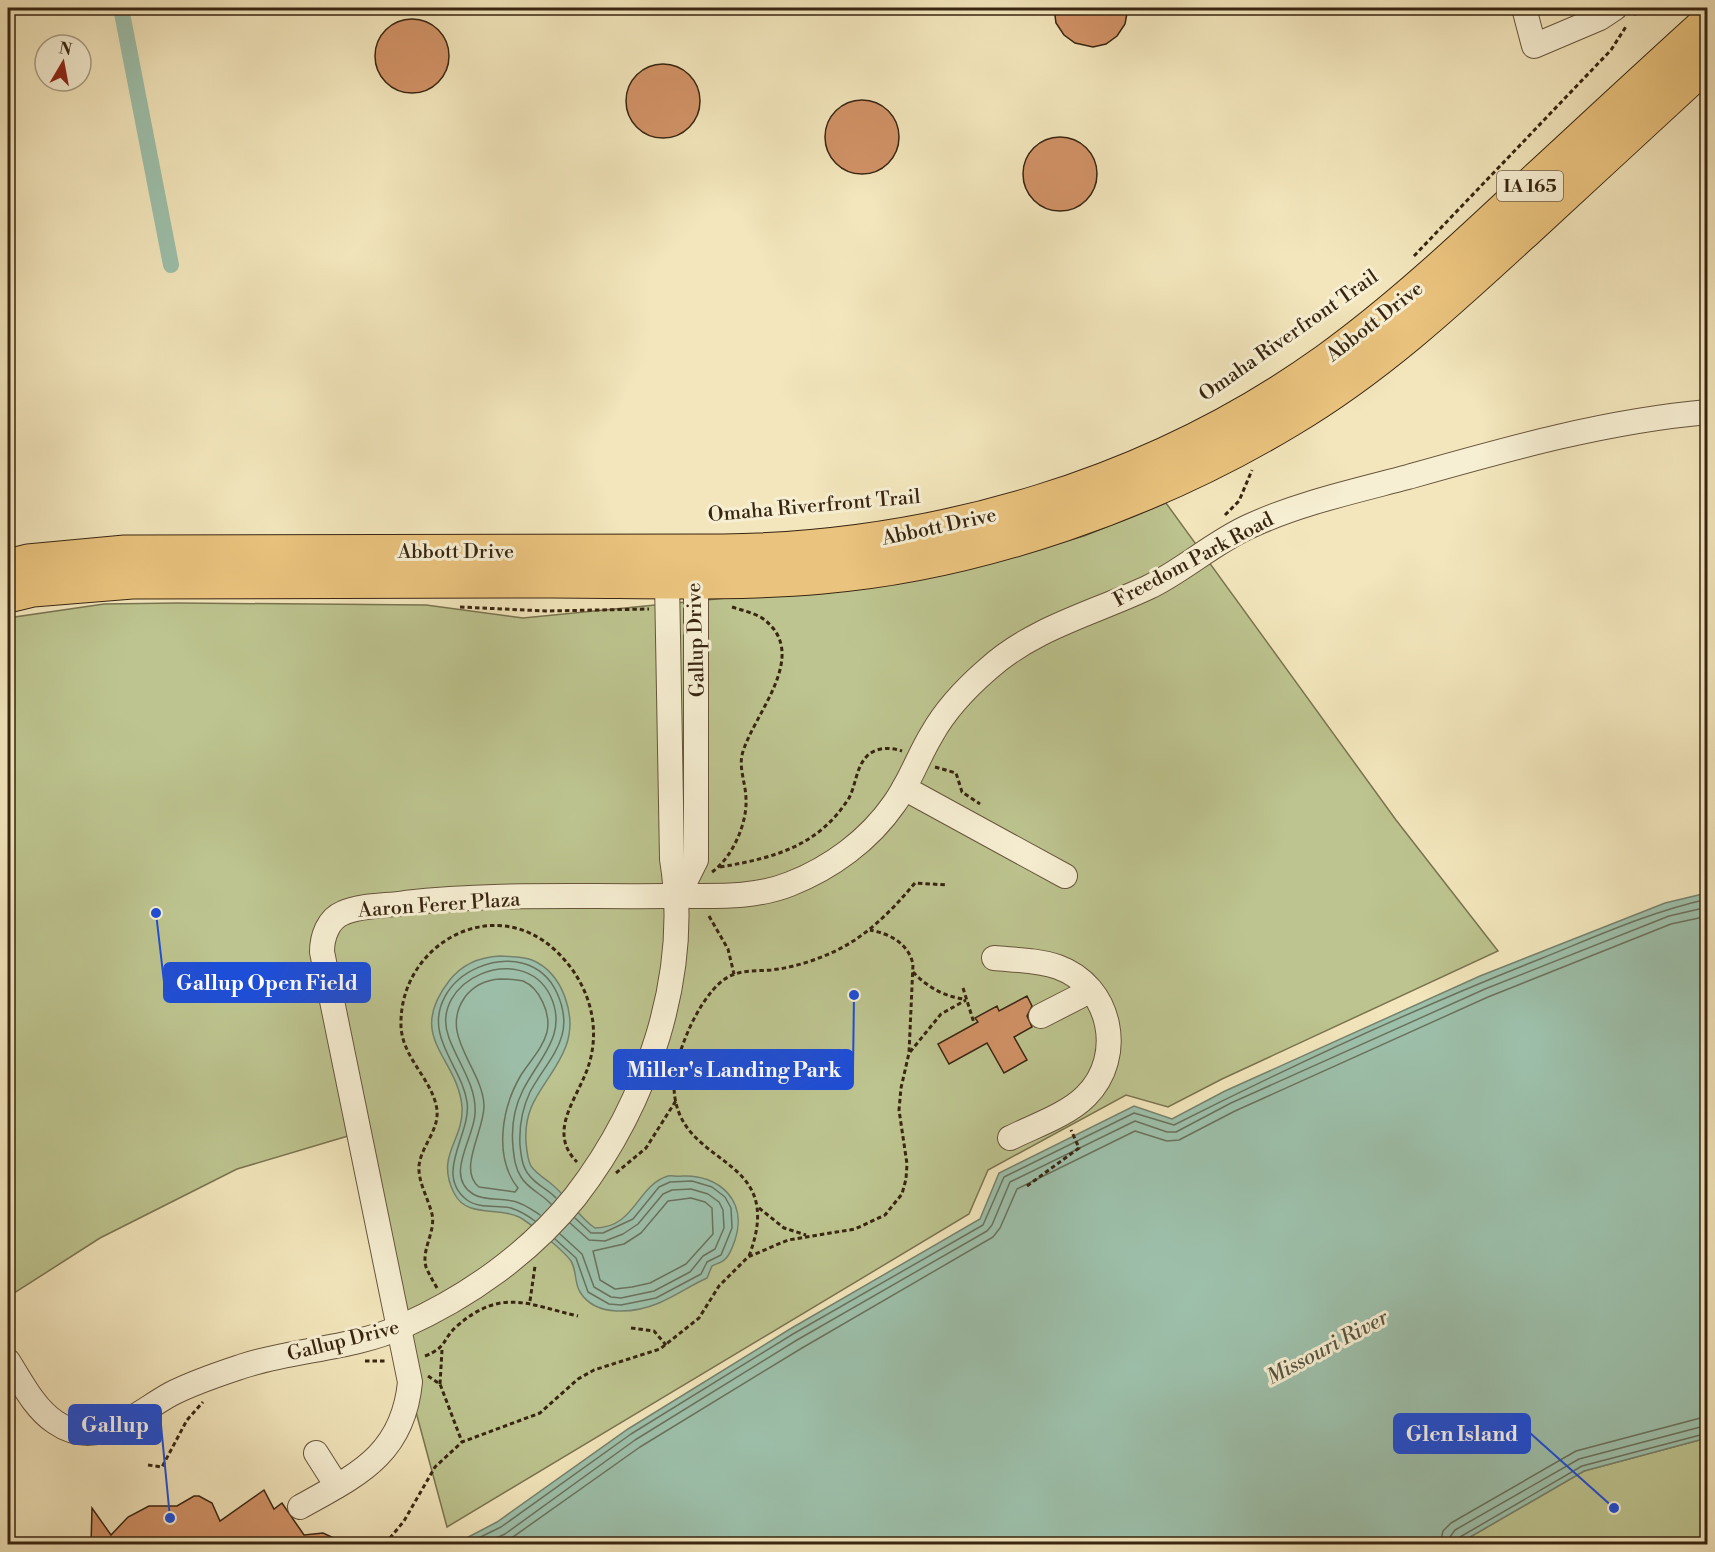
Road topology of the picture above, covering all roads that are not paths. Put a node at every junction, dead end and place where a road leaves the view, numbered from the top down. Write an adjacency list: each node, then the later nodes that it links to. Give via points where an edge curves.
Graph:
1 (1524, 8): 2 (street, via 1534,46)
2 (1615, 8)
3 (1707, 21): 6 (highway, Abbott Drive / IA 165, via 1385,316 1273,395 1186,443)
4 (1707, 63): 6 (highway, Abbott Drive / IA 165, via 1404,340 1293,419 1241,448)
5 (1707, 411): 11 (street, Freedom Park Road, via 1620,422 1472,459 1287,512 1245,528 1152,586 1055,626 1000,659 951,707)
6 (1139, 481): 7 (highway, Abbott Drive, via 887,538 815,548); 9 (highway, Abbott Drive, via 1022,538 946,556 824,577)
7 (681, 551): 8 (highway, Abbott Drive, via 125,552); 9 (street, Gallup Drive)
8 (8, 566)
9 (662, 588): 10 (highway, Abbott Drive, via 132,582 33,590); 13 (street, Gallup Drive, via 672,859)
10 (8, 596)
11 (904, 788): 12 (street); 13 (street, Freedom Park Road, via 859,843 814,874 757,893)
12 (1065, 876)
13 (678, 896): 18 (street, Gallup Drive, via 672,972 652,1053 621,1122 591,1174 536,1251); 18 (street, Aaron Ferer Plaza, via 420,901 349,911 335,917 329,925 322,952)
14 (994, 958): 15 (street, via 1059,967)
15 (1087, 987): 16 (street, via 1080,996); 17 (street, via 1104,1011 1110,1028 1102,1074 1085,1098)
16 (1041, 1016)
17 (1010, 1138)
18 (400, 1328): 19 (street, Gallup Drive, via 266,1359 213,1376 173,1393 128,1423 98,1432 56,1423 43,1412); 21 (street, Aaron Ferer Plaza, via 410,1383 394,1439 372,1464)
19 (8, 1361)
20 (315, 1453): 21 (street)
21 (338, 1486): 22 (street, Aaron Ferer Plaza)
22 (300, 1507)

